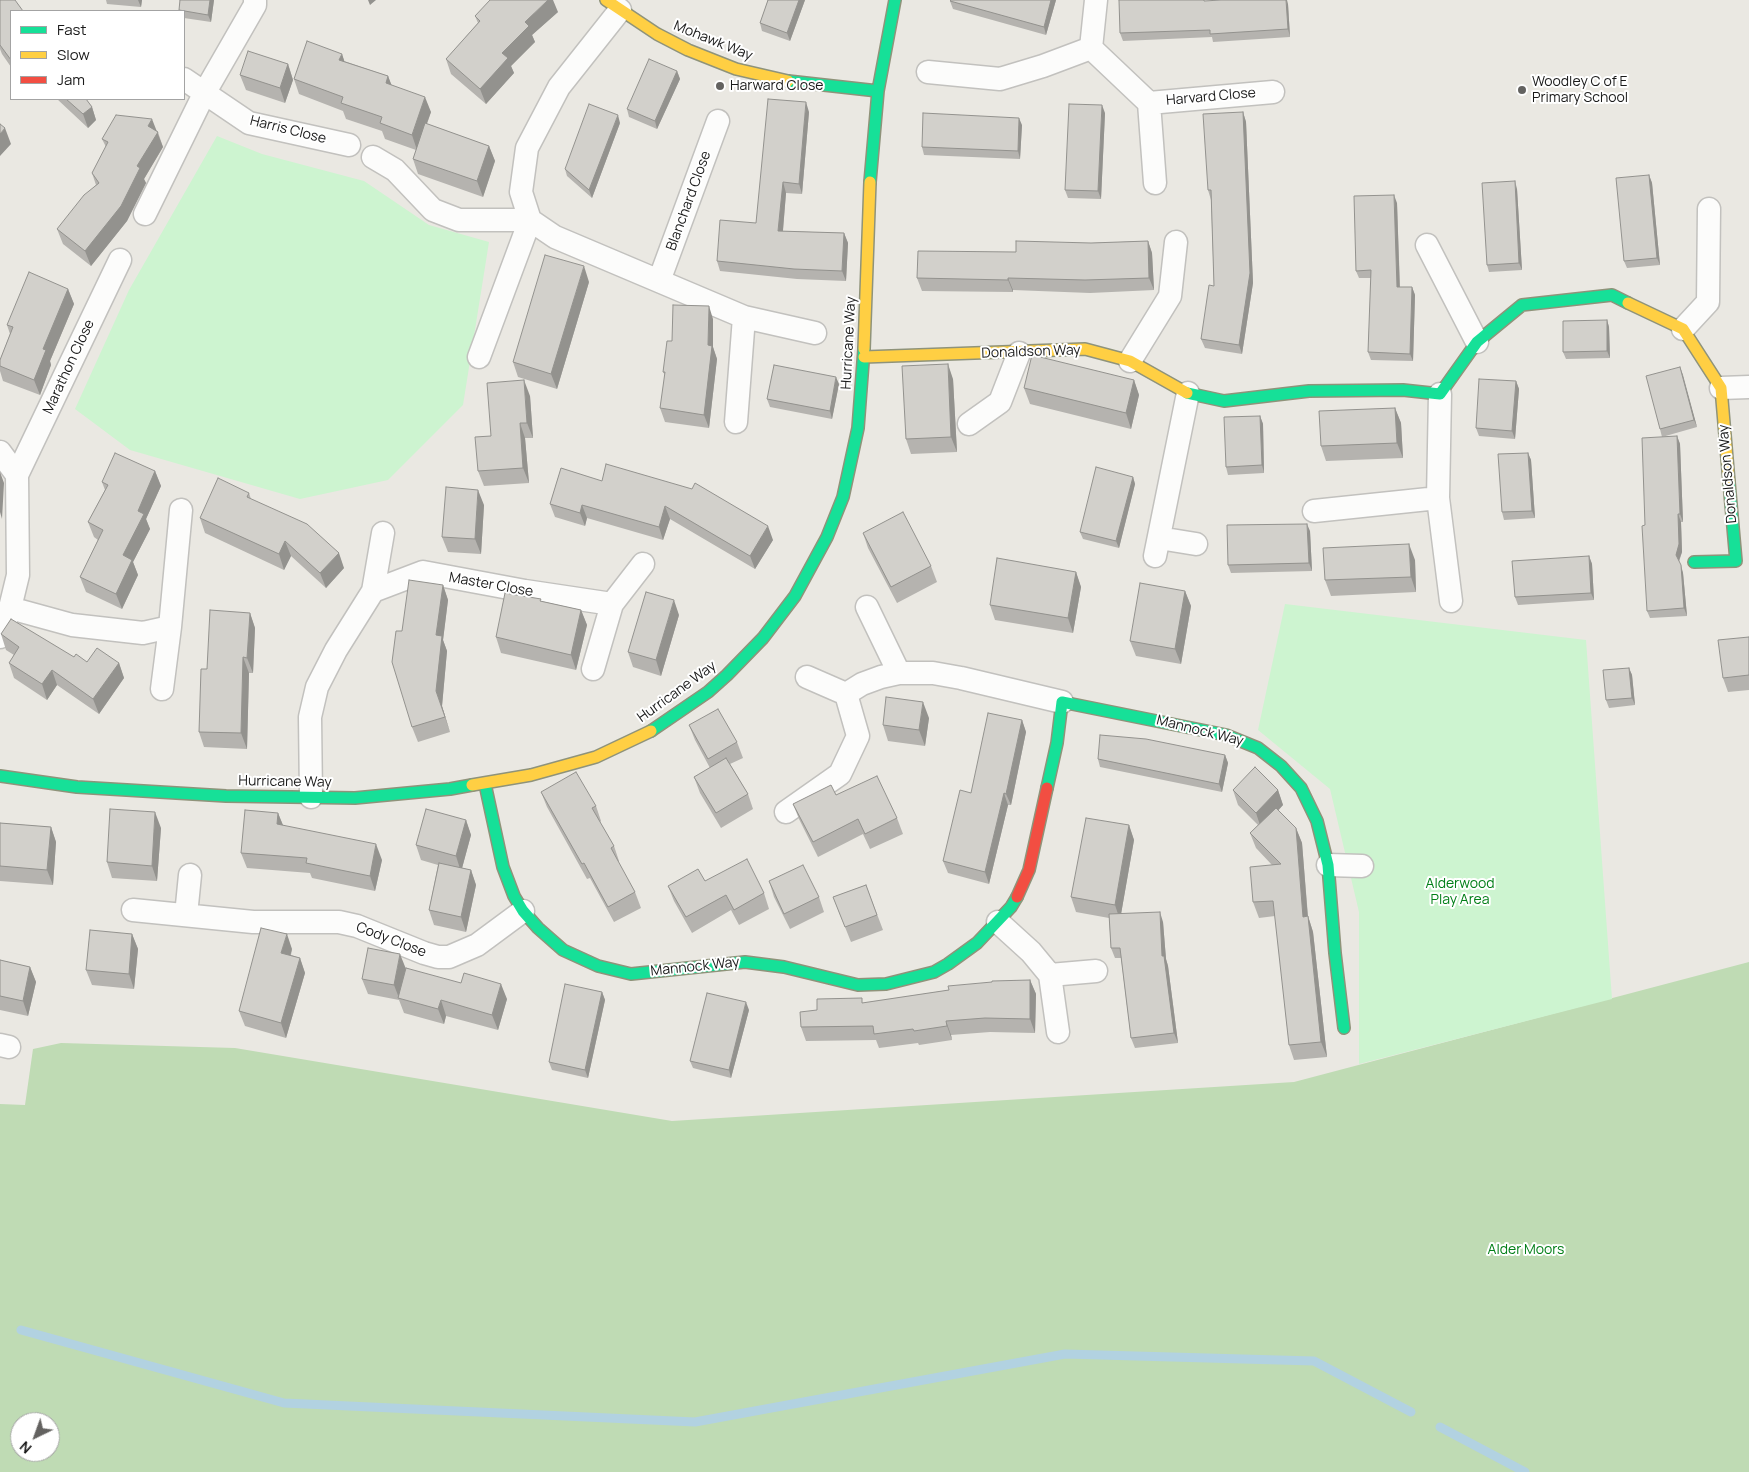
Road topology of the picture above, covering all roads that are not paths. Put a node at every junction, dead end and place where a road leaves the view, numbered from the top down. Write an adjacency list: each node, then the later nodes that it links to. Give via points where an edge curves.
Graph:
1 (255, 0): 9 (street)
2 (895, 0): 8 (street, Hurricane Way)
3 (1096, 0): 5 (street)
4 (613, 5): 8 (street, Mohawk Way, via 657,34 736,69 791,82); 18 (street, via 559,87 527,148 520,192)
5 (1091, 48): 6 (street, via 1000,79); 11 (street, Harvard Close)
6 (928, 72)
7 (185, 80): 9 (street, Harris Close)
8 (878, 91): 29 (street, Hurricane Way)
9 (205, 92): 13 (street, Harris Close, via 249,123); 17 (street)
10 (1273, 92): 11 (street, Harvard Close)
11 (1149, 103): 15 (street, Harvard Close)
12 (718, 121): 22 (street, Blanchard Close)
13 (348, 145)
14 (373, 157): 18 (street, via 395,170 433,210 442,214 459,220)
15 (1155, 183)
16 (1709, 209): 24 (street, via 1708,302)
17 (145, 214)
18 (530, 220): 22 (street, via 555,238); 28 (street)
19 (1176, 242): 30 (street, via 1170,296)
20 (1427, 245): 26 (street)
21 (120, 260): 38 (street, Marathon Close)
22 (660, 281): 23 (street)
23 (744, 317): 25 (street); 35 (street)
24 (1683, 329): 26 (street, via 1612,294 1522,305); 32 (street, Donaldson Way)
25 (815, 333)
26 (1477, 342): 34 (street)
27 (1019, 353): 29 (street, Donaldson Way); 30 (street, Donaldson Way, via 1085,349); 36 (street, via 1000,402)
28 (479, 357)
29 (864, 357): 61 (street, Hurricane Way, via 858,428 843,497 795,596 762,638 708,692 652,731 596,757)
30 (1130, 361): 33 (street, Donaldson Way)
31 (1749, 387): 32 (street)
32 (1721, 388): 44 (street, Donaldson Way)
33 (1188, 393): 34 (street, Donaldson Way, via 1224,401 1309,391 1403,390); 43 (street, via 1157,547)
34 (1440, 394): 39 (street)
35 (736, 422)
36 (969, 424)
37 (0, 452): 38 (street)
38 (17, 475): 51 (street, Marathon Close, via 18,575)
39 (1438, 498): 41 (street); 48 (street)
40 (181, 510): 52 (street)
41 (1314, 511)
42 (383, 533): 47 (street)
43 (1196, 544)
44 (1742, 560): 45 (street, Donaldson Way)
45 (1694, 562)
46 (643, 564): 49 (street)
47 (373, 591): 49 (street, Master Close, via 423,572); 62 (street, via 317,687 310,717)
48 (1451, 602)
49 (612, 604): 54 (street)
50 (867, 607): 55 (street)
51 (10, 608): 52 (street, via 72,625 143,632); 53 (street, Marathon Close)
52 (170, 627): 57 (street)
53 (0, 637)
54 (593, 669)
55 (899, 674): 58 (street, Mannock Way, via 862,684); 59 (street, Mannock Way, via 961,678)
56 (807, 677): 58 (street)
57 (162, 689)
58 (846, 694): 63 (street, via 858,736 840,774)
59 (1062, 702): 64 (street, Mannock Way, via 1209,731 1258,748 1301,788 1317,821); 70 (street, Mannock Way, via 1058,743 1028,870 1011,907)
60 (0, 776): 62 (street, Hurricane Way, via 101,789)
61 (484, 784): 62 (street, Hurricane Way, via 355,798); 68 (street, Mannock Way, via 503,867)
62 (311, 797)
63 (786, 812)
64 (1328, 865): 65 (street); 73 (street, Mannock Way)
65 (1362, 866)
66 (190, 875): 69 (street)
67 (133, 910): 69 (street, Cody Close)
68 (523, 912): 69 (street, Cody Close, via 477,945 449,957 424,953 339,922 253,922); 70 (street, Mannock Way, via 563,950 615,971 651,973 744,962 864,985 886,984 934,972 962,955)
69 (186, 915)
70 (998, 922): 72 (street)
71 (1096, 971): 72 (street)
72 (1050, 975): 74 (street)
73 (1344, 1028)
74 (1058, 1032)

